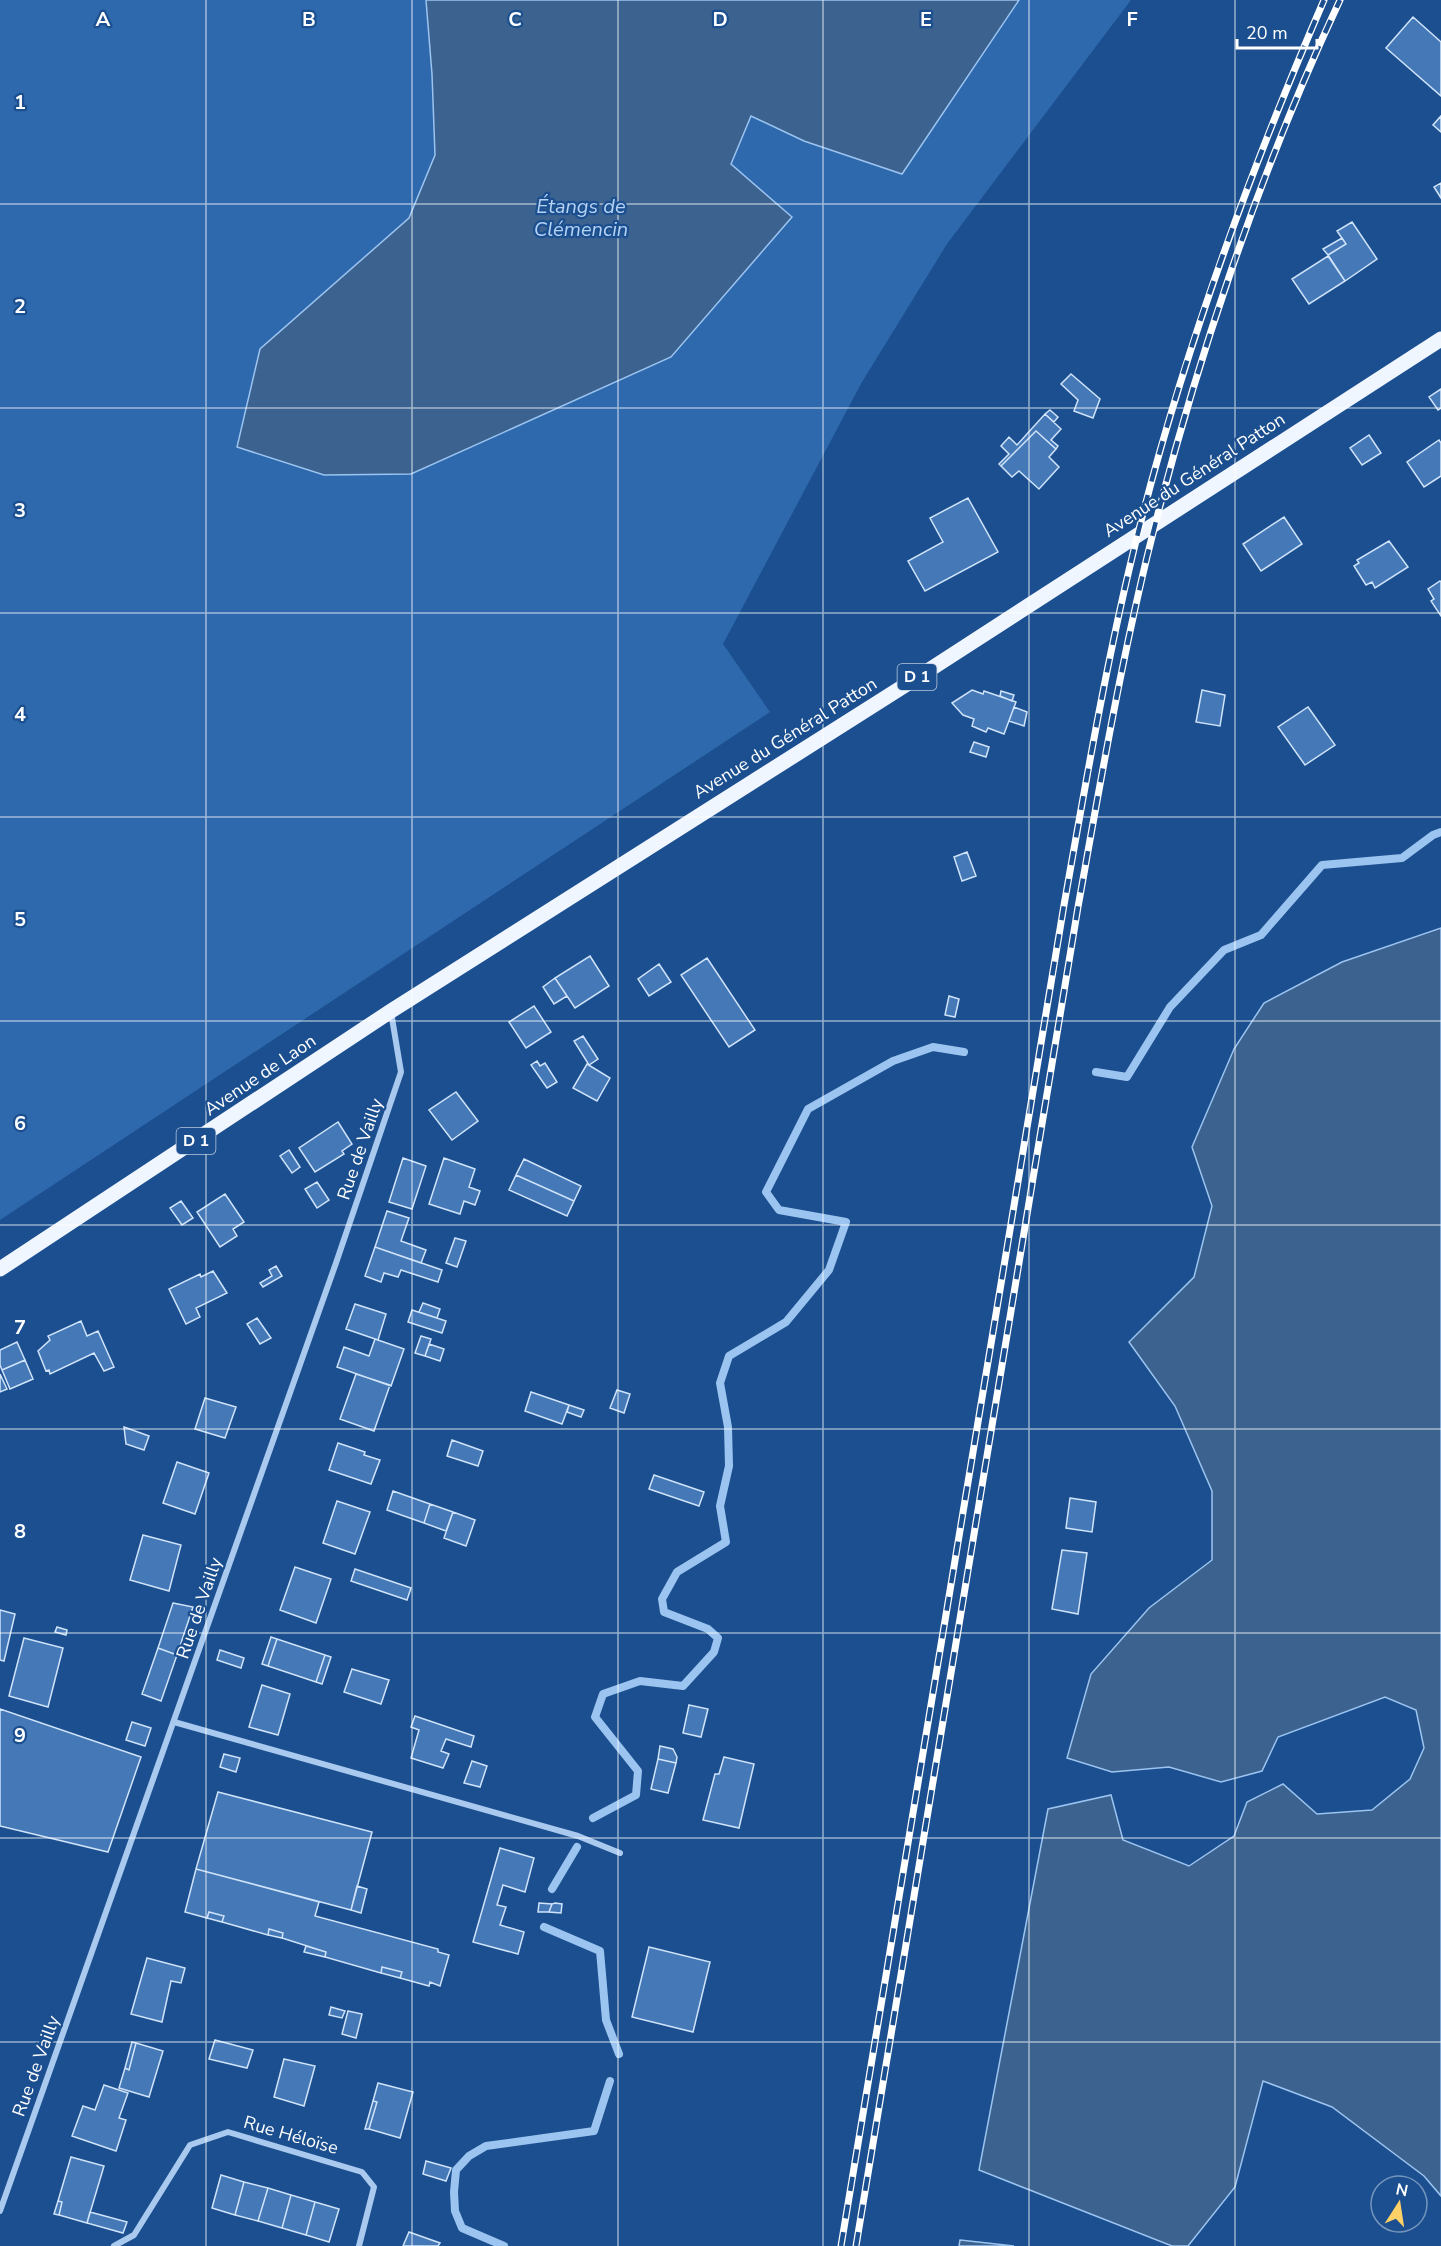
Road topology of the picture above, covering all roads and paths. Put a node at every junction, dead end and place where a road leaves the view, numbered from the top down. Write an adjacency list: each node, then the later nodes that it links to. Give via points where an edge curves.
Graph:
1 (1441, 339): 2 (main road, Avenue du Général Patton / D 1)
2 (391, 1011): 3 (main road, Avenue de Laon / D 1); 4 (street, Rue de Vailly, via 401,1072)
3 (0, 1269)
4 (174, 1722): 5 (street, via 578,1836); 6 (street, Rue de Vailly)
5 (620, 1853)
6 (0, 2211)
7 (114, 2246): 8 (street, Rue Héloïse, via 134,2235 190,2145 228,2132 362,2172 374,2187)
8 (359, 2246)

